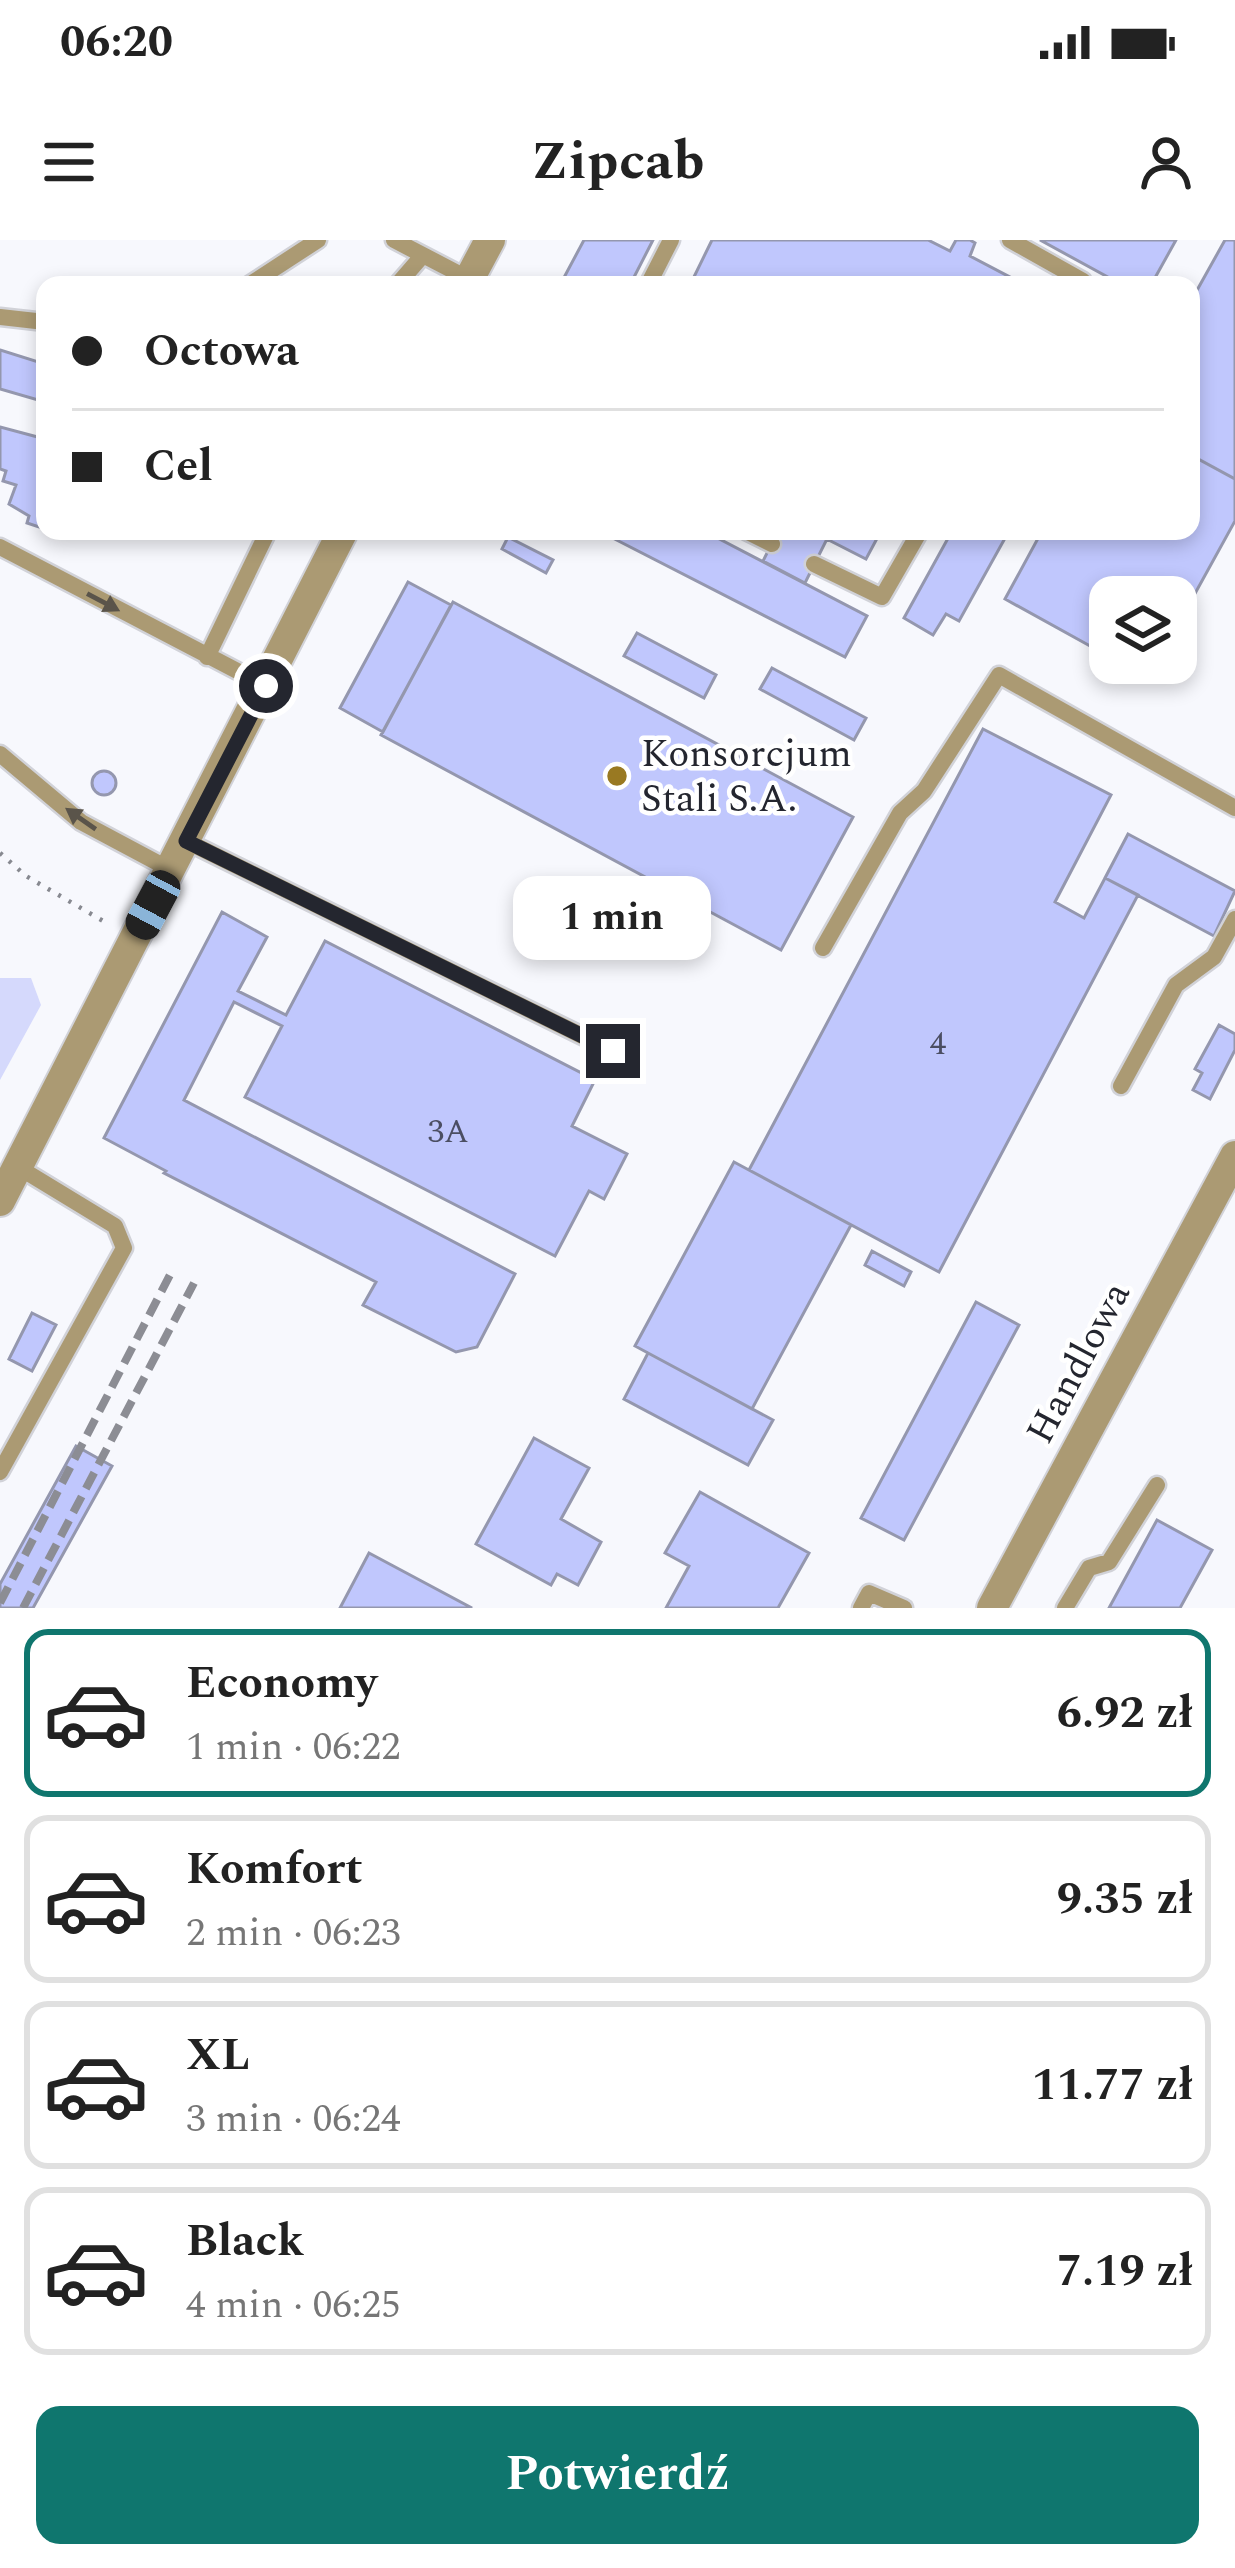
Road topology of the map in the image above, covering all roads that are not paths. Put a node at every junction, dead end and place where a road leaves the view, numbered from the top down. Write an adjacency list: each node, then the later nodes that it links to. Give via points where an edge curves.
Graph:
1 (318, 240): 7 (lane)
2 (394, 240): 6 (lane)
3 (671, 240): 11 (lane)
4 (1010, 240): 12 (lane)
5 (487, 242): 10 (street)
6 (423, 255): 8 (lane); 9 (lane)
7 (263, 276)
8 (406, 276)
9 (458, 276)
10 (471, 276)
11 (653, 276)
12 (1074, 276)
13 (0, 316): 14 (lane)
14 (36, 321)
15 (264, 540): 22 (lane)
16 (339, 540): 23 (street)
17 (764, 540): 19 (lane)
18 (915, 540): 21 (lane, via 882,597)
19 (772, 544)
20 (0, 547): 22 (lane, one-way to 22)
21 (814, 564)
22 (207, 657): 23 (lane)
23 (266, 686): 26 (street)
24 (0, 754): 27 (lane, one-way to 24, via 81,822)
25 (1235, 808): 29 (lane, via 999,675 924,791 900,813)
26 (186, 841): 27 (street); 30 (lane)
27 (171, 870): 33 (street)
28 (1235, 920): 31 (lane, via 1214,957 1175,985)
29 (823, 949)
30 (613, 1051)
31 (1121, 1086)
32 (1235, 1156): 39 (street, Handlowa)
33 (18, 1167): 34 (street); 35 (lane, via 115,1226 124,1248)
34 (0, 1202)
35 (0, 1472)
36 (1157, 1485): 40 (lane, via 1109,1562 1089,1568)
37 (861, 1608): 38 (lane, via 869,1593)
38 (904, 1608)
39 (992, 1608)
40 (1065, 1608)

